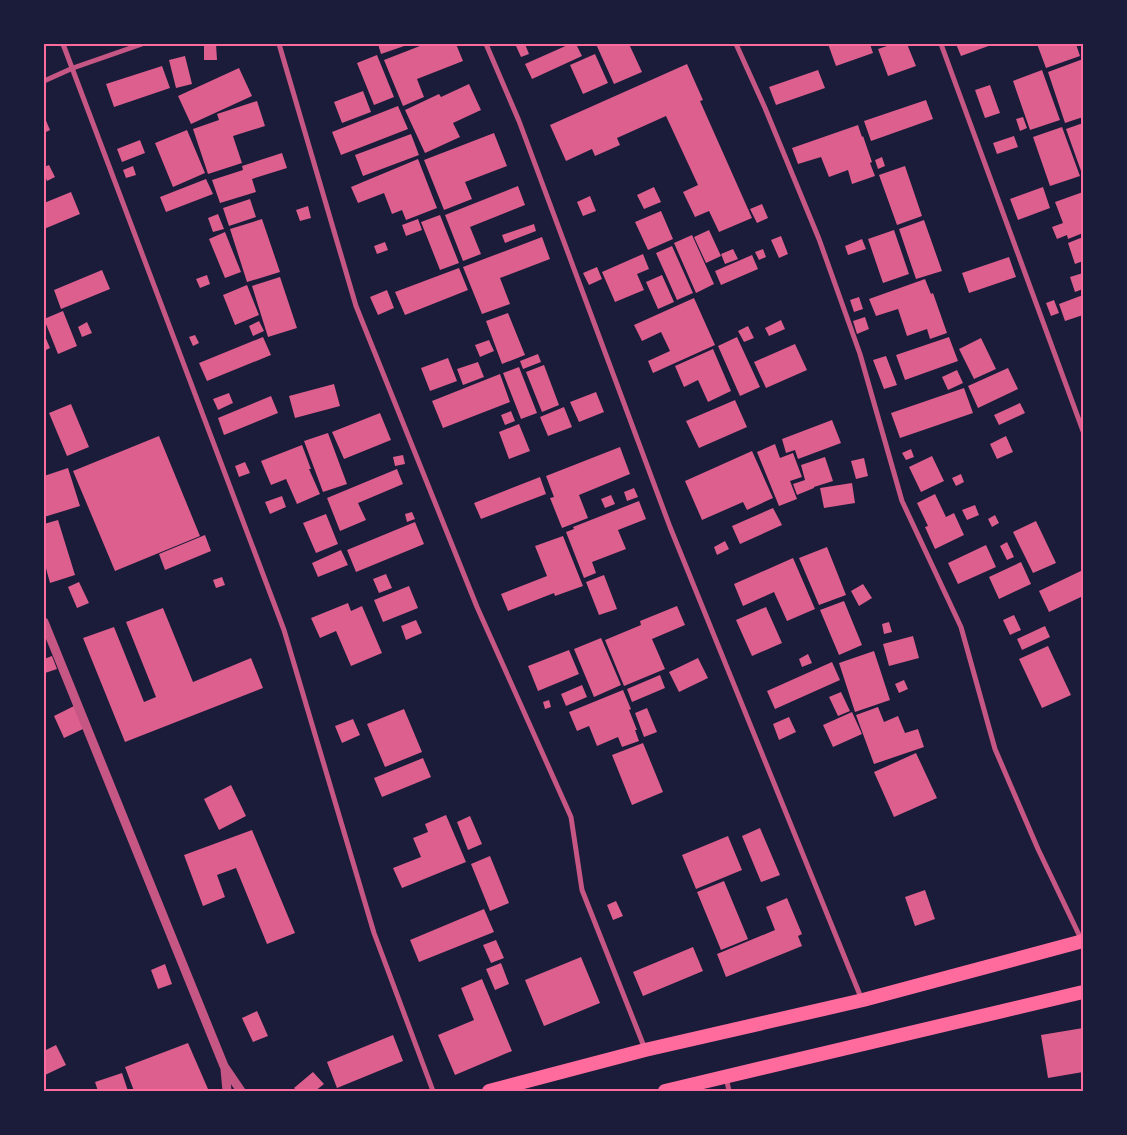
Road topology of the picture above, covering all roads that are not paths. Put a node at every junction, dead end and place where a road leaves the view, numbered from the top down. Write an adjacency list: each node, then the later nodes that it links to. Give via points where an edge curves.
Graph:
1 (62, 44): 7 (street)
2 (142, 44): 7 (street)
3 (279, 44): 14 (street, via 356,306 478,607 571,817 582,890)
4 (486, 44): 13 (street, via 522,130 670,527)
5 (736, 44): 11 (street, via 819,239 860,354 902,501 961,627 995,749)
6 (941, 44): 9 (street)
7 (72, 68): 8 (street); 19 (street, via 284,630 374,932)
8 (44, 81)
9 (1083, 432)
10 (44, 622): 15 (street)
11 (1083, 942): 13 (highway)
12 (1083, 992): 16 (highway)
13 (862, 1000): 14 (highway)
14 (645, 1050): 20 (highway)
15 (224, 1066): 17 (street); 18 (street)
16 (726, 1077): 21 (highway); 22 (street)
17 (227, 1091)
18 (241, 1091)
19 (433, 1091)
20 (488, 1091)
21 (665, 1091)
22 (729, 1091)

